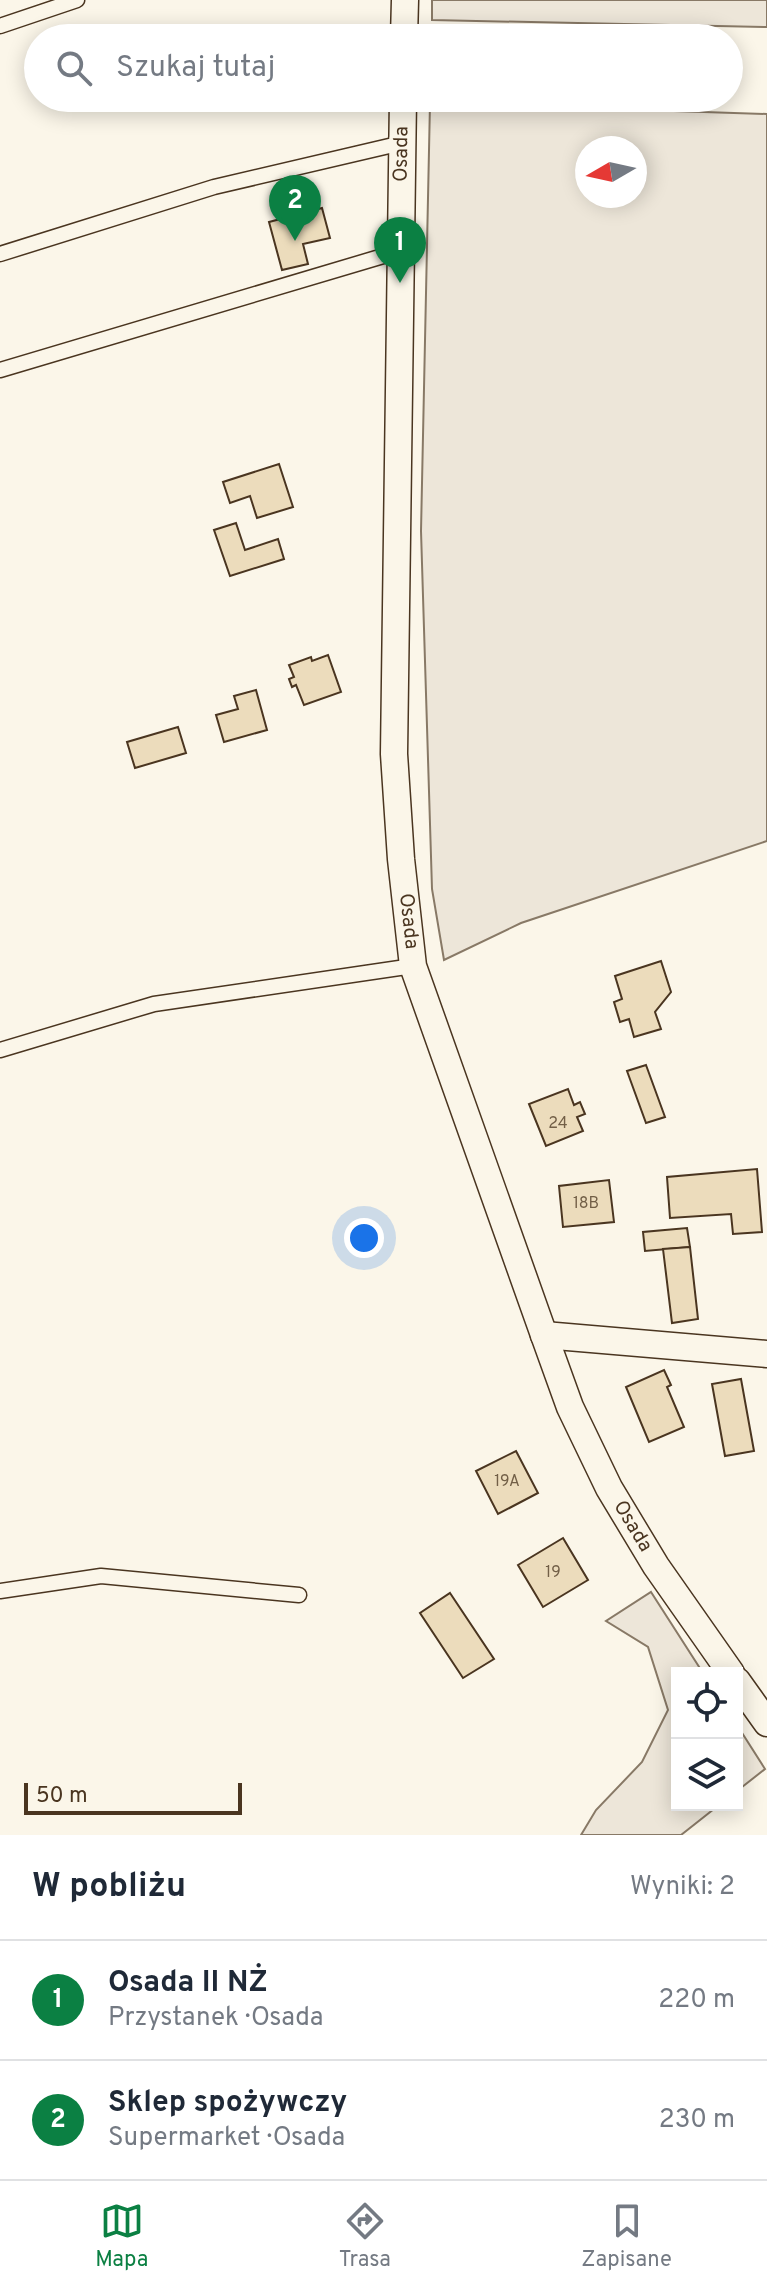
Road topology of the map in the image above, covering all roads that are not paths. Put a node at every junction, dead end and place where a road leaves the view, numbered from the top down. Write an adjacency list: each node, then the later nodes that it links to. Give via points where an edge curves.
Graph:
1 (77, 0): 4 (lane)
2 (405, 0): 3 (street)
3 (404, 24)
4 (0, 26)
5 (403, 112): 6 (street, Osada)
6 (402, 143): 7 (street, Osada); 8 (lane, via 214,187)
7 (400, 251): 9 (lane); 10 (street, Osada, via 394,754)
8 (0, 254)
9 (0, 370)
10 (413, 966): 11 (lane, via 154,1004); 12 (street, Osada)
11 (0, 1050)
12 (544, 1335): 13 (street); 16 (street, Osada, via 570,1407 609,1488)
13 (767, 1354)
14 (0, 1591): 15 (lane, via 101,1576)
15 (299, 1595)
16 (727, 1667)
17 (743, 1689): 18 (street)
18 (767, 1723)

